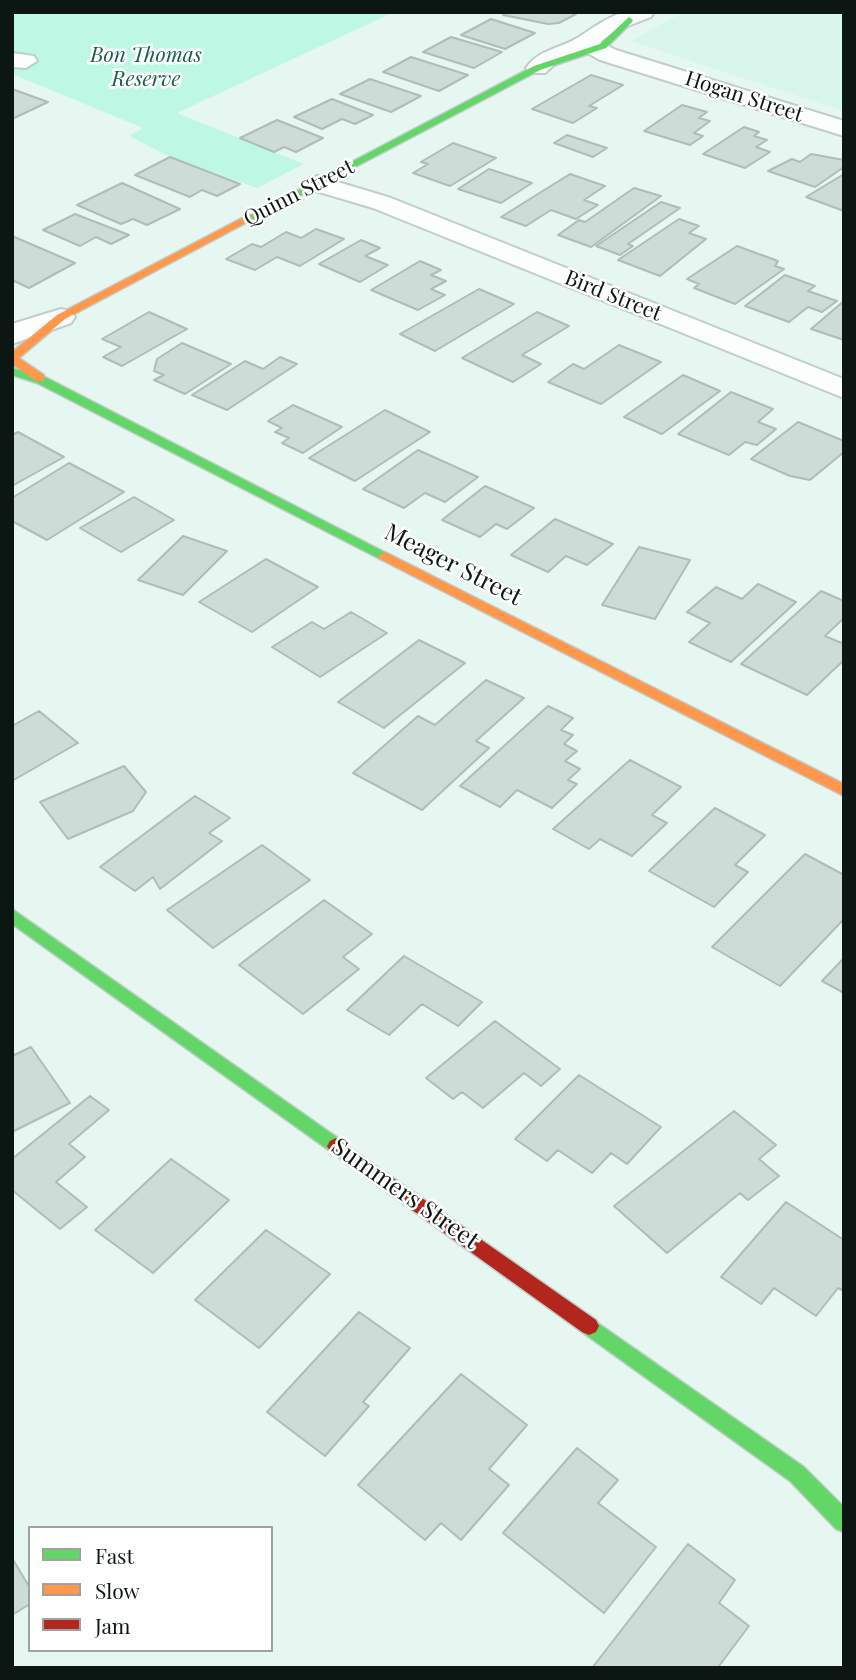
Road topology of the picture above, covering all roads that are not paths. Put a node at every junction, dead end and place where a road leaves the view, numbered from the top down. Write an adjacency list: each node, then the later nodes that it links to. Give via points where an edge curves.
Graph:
1 (636, 16): 2 (street, Quinn Street, via 607,26)
2 (594, 46): 3 (street, Quinn Street, via 548,58); 4 (street, Hogan Street)
3 (537, 68): 5 (street, Quinn Street)
4 (844, 129)
5 (324, 181): 6 (street, Quinn Street); 11 (street, Bird Street)
6 (61, 317): 7 (street, Quinn Street); 8 (street, Quinn Street)
7 (12, 337)
8 (12, 358): 10 (street, Meager Street)
9 (12, 371): 10 (street, Meager Street)
10 (41, 380): 12 (street, Meager Street)
11 (844, 389)
12 (844, 792)
13 (12, 915): 14 (street, Summers Street)
14 (797, 1474): 15 (street, Summers Street); 16 (street, Summers Street)
15 (844, 1492)
16 (844, 1522)

